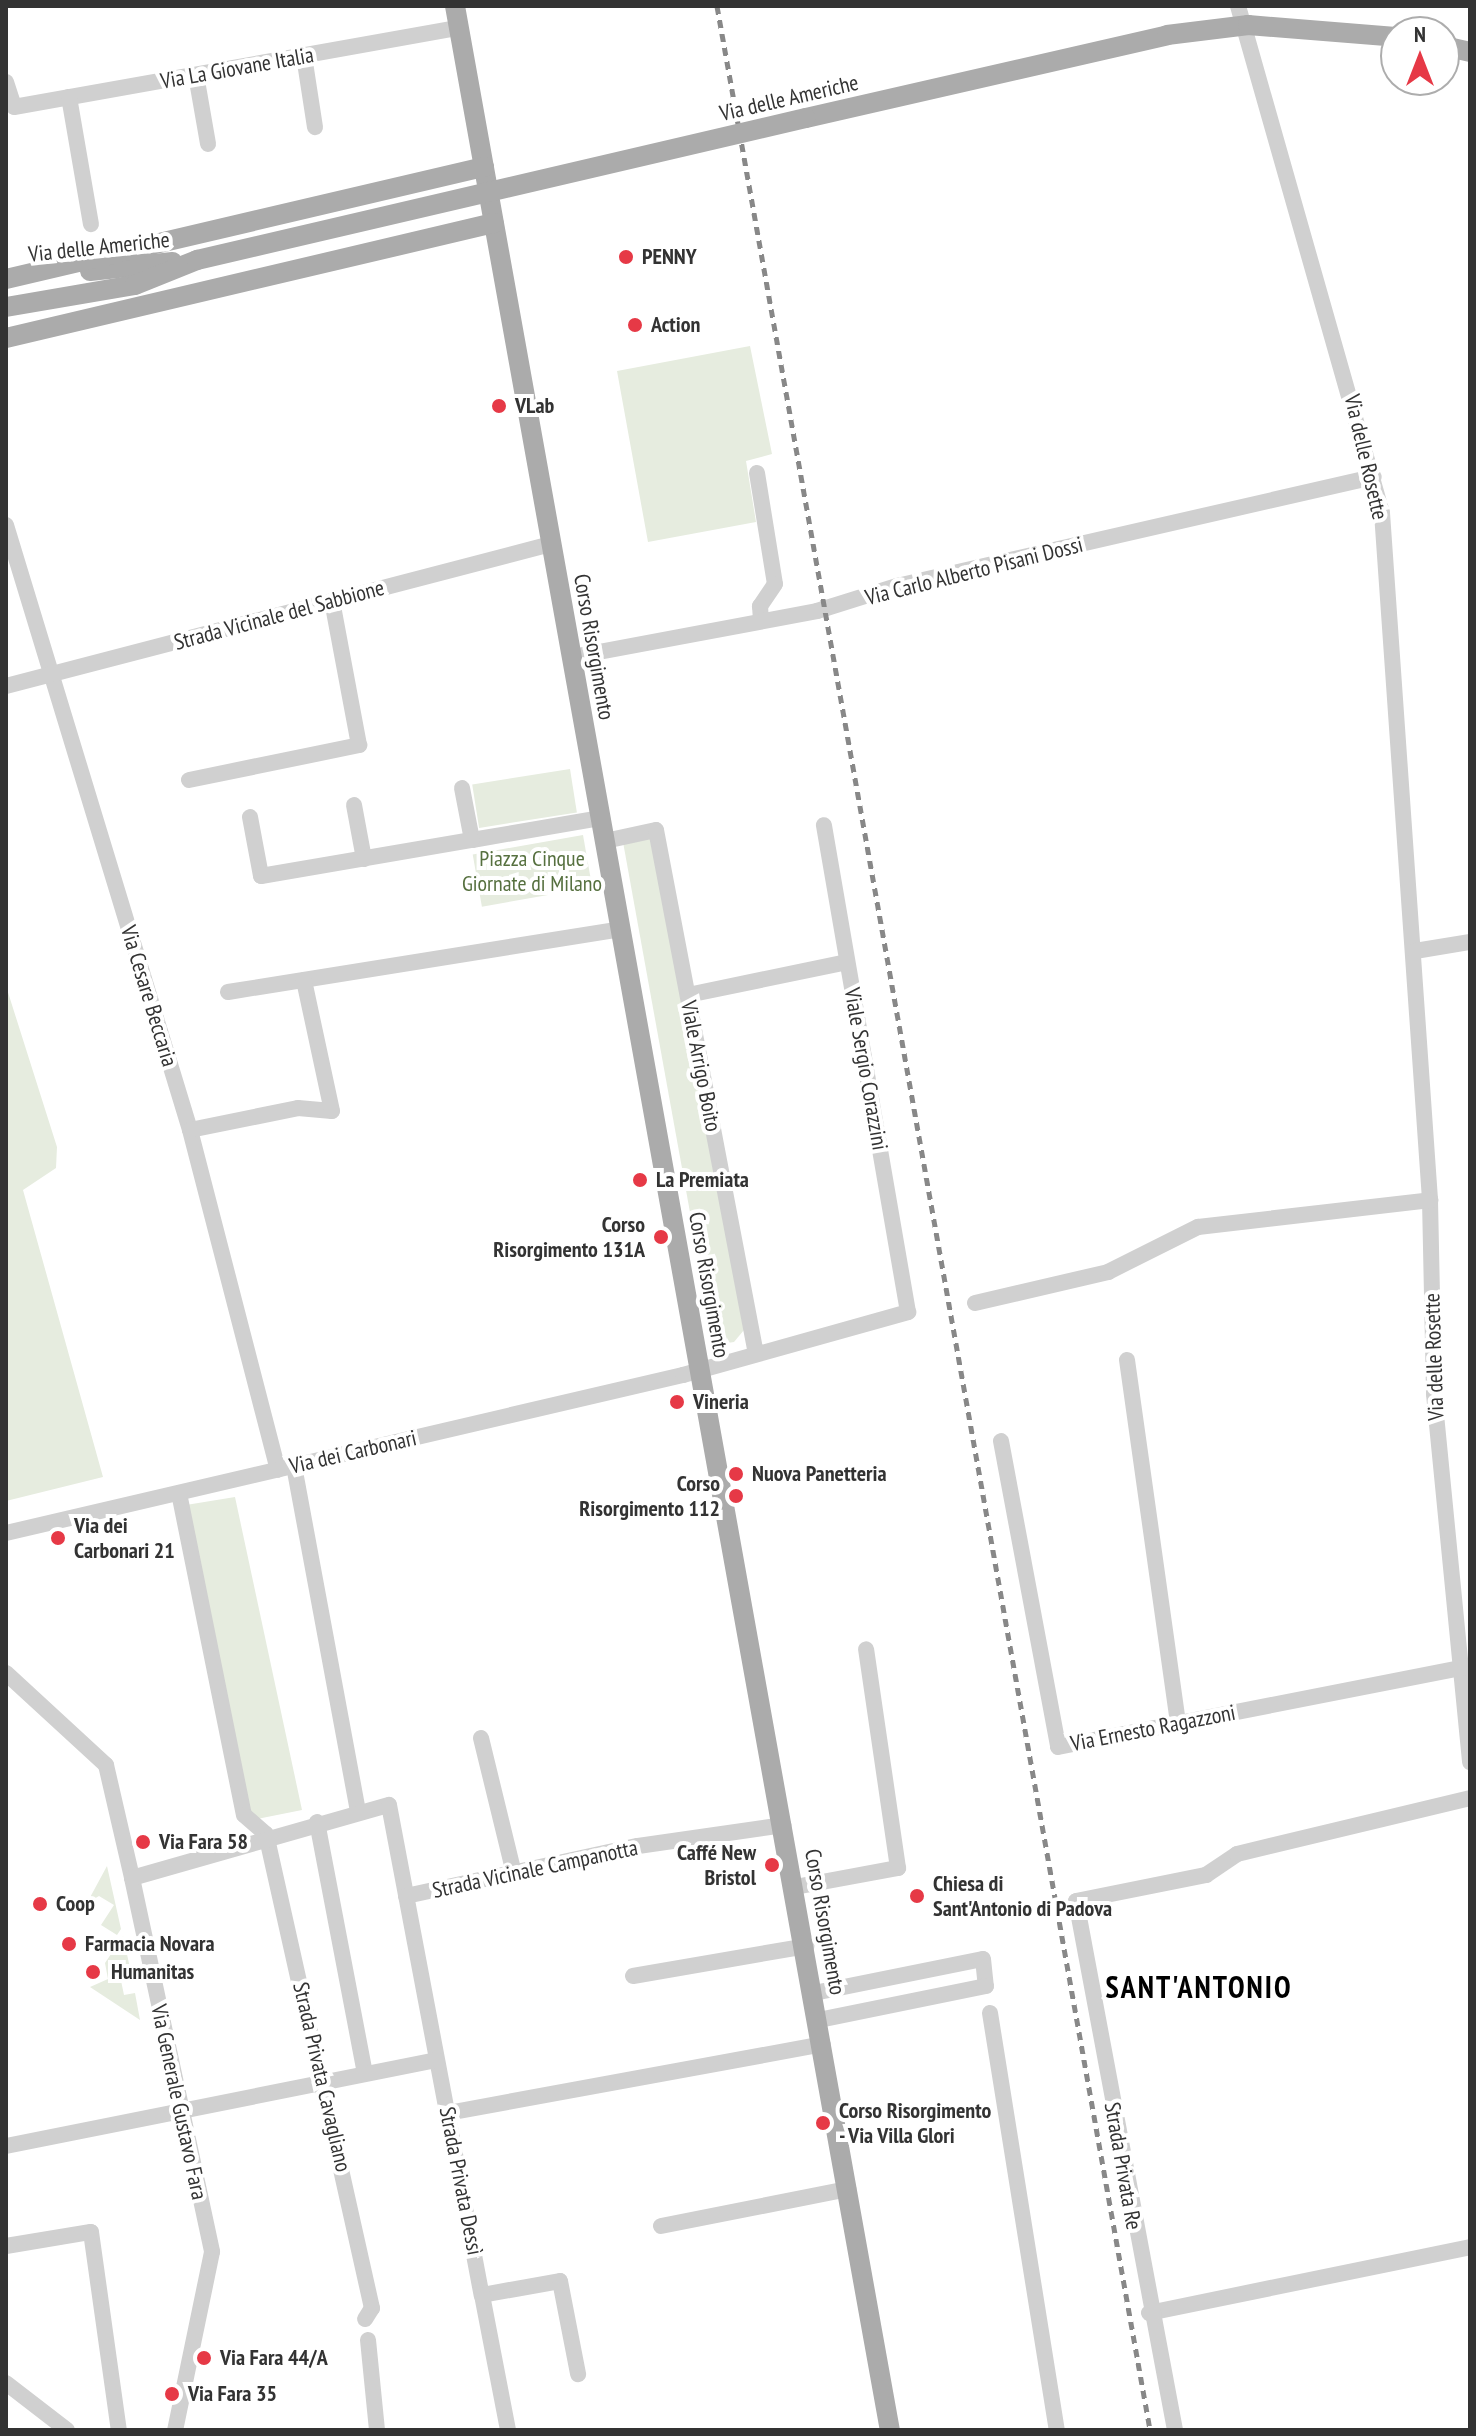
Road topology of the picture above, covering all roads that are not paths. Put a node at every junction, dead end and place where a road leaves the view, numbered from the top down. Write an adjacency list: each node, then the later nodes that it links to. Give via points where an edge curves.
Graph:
1 (455, 6): 4 (main road, Corso Risorgimento)
2 (1238, 6): 3 (street, Via delle Rosette)
3 (1248, 25): 5 (main road, Via delle Americhe); 15 (main road, Via delle Americhe, bridge, via 1167,35); 20 (street, Via delle Rosette)
4 (459, 28): 6 (street, Via La Giovane Italia); 12 (main road, Corso Risorgimento)
5 (1380, 36)
6 (304, 56): 7 (street, Via La Giovane Italia); 10 (street)
7 (196, 75): 9 (street, Via La Giovane Italia); 11 (street)
8 (6, 82): 9 (street, Via La Giovane Italia, via 14,107)
9 (69, 97): 14 (street)
10 (315, 127)
11 (208, 144)
12 (484, 167): 13 (main road, Corso Risorgimento); 16 (main road)
13 (494, 223): 18 (main road); 22 (main road, Corso Risorgimento)
14 (91, 224)
15 (197, 260): 16 (main road, Via delle Americhe); 17 (main road, Via delle Americhe, via 135,285)
16 (6, 280)
17 (6, 310)
18 (6, 338)
19 (757, 473): 24 (street, via 775,584 760,606)
20 (1374, 477): 24 (street, Via Carlo Alberto Pisani Dossi); 39 (street, Via delle Rosette)
21 (6, 525): 26 (street, Via Cesare Beccaria)
22 (551, 544): 23 (street, Strada Vicinale del Sabbione); 25 (main road, Corso Risorgimento)
23 (332, 601): 26 (street, Strada Vicinale del Sabbione); 28 (street, via 359,745)
24 (761, 621): 25 (street, Via Carlo Alberto Pisani Dossi)
25 (572, 657): 32 (main road, Corso Risorgimento)
26 (52, 674): 27 (street, Strada Vicinale del Sabbione); 44 (street, Via Cesare Beccaria)
27 (6, 686)
28 (189, 780)
29 (462, 788): 34 (street)
30 (354, 805): 36 (street)
31 (250, 817): 36 (street, via 261,876)
32 (601, 818): 34 (street); 35 (main road, Corso Risorgimento)
33 (824, 825): 40 (street, Viale Sergio Corazzini)
34 (472, 840): 36 (street)
35 (605, 841): 37 (main road, Corso Risorgimento); 43 (street, Viale Arrigo Boito, via 656,830)
36 (364, 859)
37 (621, 929): 41 (street); 50 (main road, Corso Risorgimento)
38 (1470, 942): 39 (street)
39 (1415, 951): 45 (street, Via delle Rosette)
40 (847, 962): 43 (street); 47 (street, Viale Sergio Corazzini)
41 (304, 980): 42 (street); 44 (street, via 332,1111 298,1108)
42 (228, 992)
43 (688, 995): 48 (street, Viale Arrigo Boito)
44 (190, 1130): 52 (street, Via Cesare Beccaria)
45 (1430, 1200): 46 (street, via 1198,1227 1108,1272); 56 (street, Via delle Rosette, via 1434,1394)
46 (975, 1303)
47 (908, 1312): 48 (street, Via dei Carbonari)
48 (756, 1354): 50 (street, Via dei Carbonari)
49 (1127, 1360): 58 (street)
50 (700, 1370): 52 (street, Via dei Carbonari); 64 (main road, Corso Risorgimento)
51 (1001, 1441): 58 (street, Via Ernesto Ragazzoni, via 1058,1747)
52 (286, 1468): 53 (street, Via dei Carbonari); 62 (street, Via Cesare Beccaria)
53 (179, 1493): 54 (street, Via dei Carbonari); 65 (street, via 244,1815)
54 (6, 1533)
55 (866, 1649): 68 (street, via 898,1868)
56 (1464, 1667): 58 (street, Via Ernesto Ragazzoni); 60 (street, Via delle Rosette)
57 (6, 1673): 67 (street, Via Generale Gustavo Fara, via 106,1765)
58 (1178, 1723)
59 (481, 1738): 66 (street)
60 (1470, 1762)
61 (1470, 1798): 87 (street, Strada Privata Re, via 1237,1854 1206,1875 1076,1901)
62 (358, 1812): 63 (street, Strada Vicinale Campanotta); 69 (street, Strada Vicinale Campanotta, via 389,1805)
63 (317, 1822): 65 (street, Strada Vicinale Campanotta); 77 (street)
64 (783, 1825): 66 (street, Strada Vicinale Campanotta); 68 (main road, Corso Risorgimento)
65 (266, 1834): 67 (street, Strada Vicinale Campanotta); 78 (street, Strada Privata Cavagliano)
66 (514, 1873): 69 (street, Strada Vicinale Campanotta)
67 (132, 1878): 79 (street, Via Generale Gustavo Fara)
68 (795, 1887): 70 (main road, Corso Risorgimento)
69 (406, 1896): 76 (street, Strada Privata Dessì)
70 (806, 1946): 71 (street); 72 (main road, Corso Risorgimento)
71 (633, 1976)
72 (814, 1993): 74 (main road, Corso Risorgimento); 74 (street, via 983,1959 986,1986)
73 (990, 2013): 98 (street)
74 (819, 2020): 75 (main road, Corso Risorgimento)
75 (823, 2044): 80 (street); 82 (main road, Corso Risorgimento)
76 (437, 2060): 77 (street); 80 (street, Strada Privata Dessì)
77 (365, 2073): 78 (street)
78 (324, 2081): 79 (street); 88 (street, Strada Privata Cavagliano, via 372,2308)
79 (181, 2112): 81 (street); 94 (street, Via Generale Gustavo Fara, via 212,2252)
80 (448, 2113): 86 (street, Strada Privata Dessì)
81 (6, 2146)
82 (848, 2189): 83 (street); 97 (main road, Corso Risorgimento)
83 (661, 2226)
84 (6, 2246): 93 (street, via 91,2232)
85 (1470, 2247): 87 (street)
86 (482, 2295): 90 (street, via 560,2281); 96 (street, Strada Privata Dessì)
87 (1149, 2313): 99 (street, Strada Privata Re)
88 (365, 2319)
89 (368, 2340): 95 (street)
90 (578, 2374)
91 (6, 2383): 92 (street)
92 (67, 2430)
93 (119, 2430)
94 (175, 2430)
95 (377, 2430)
96 (508, 2430)
97 (890, 2430)
98 (1057, 2430)
99 (1175, 2430)

